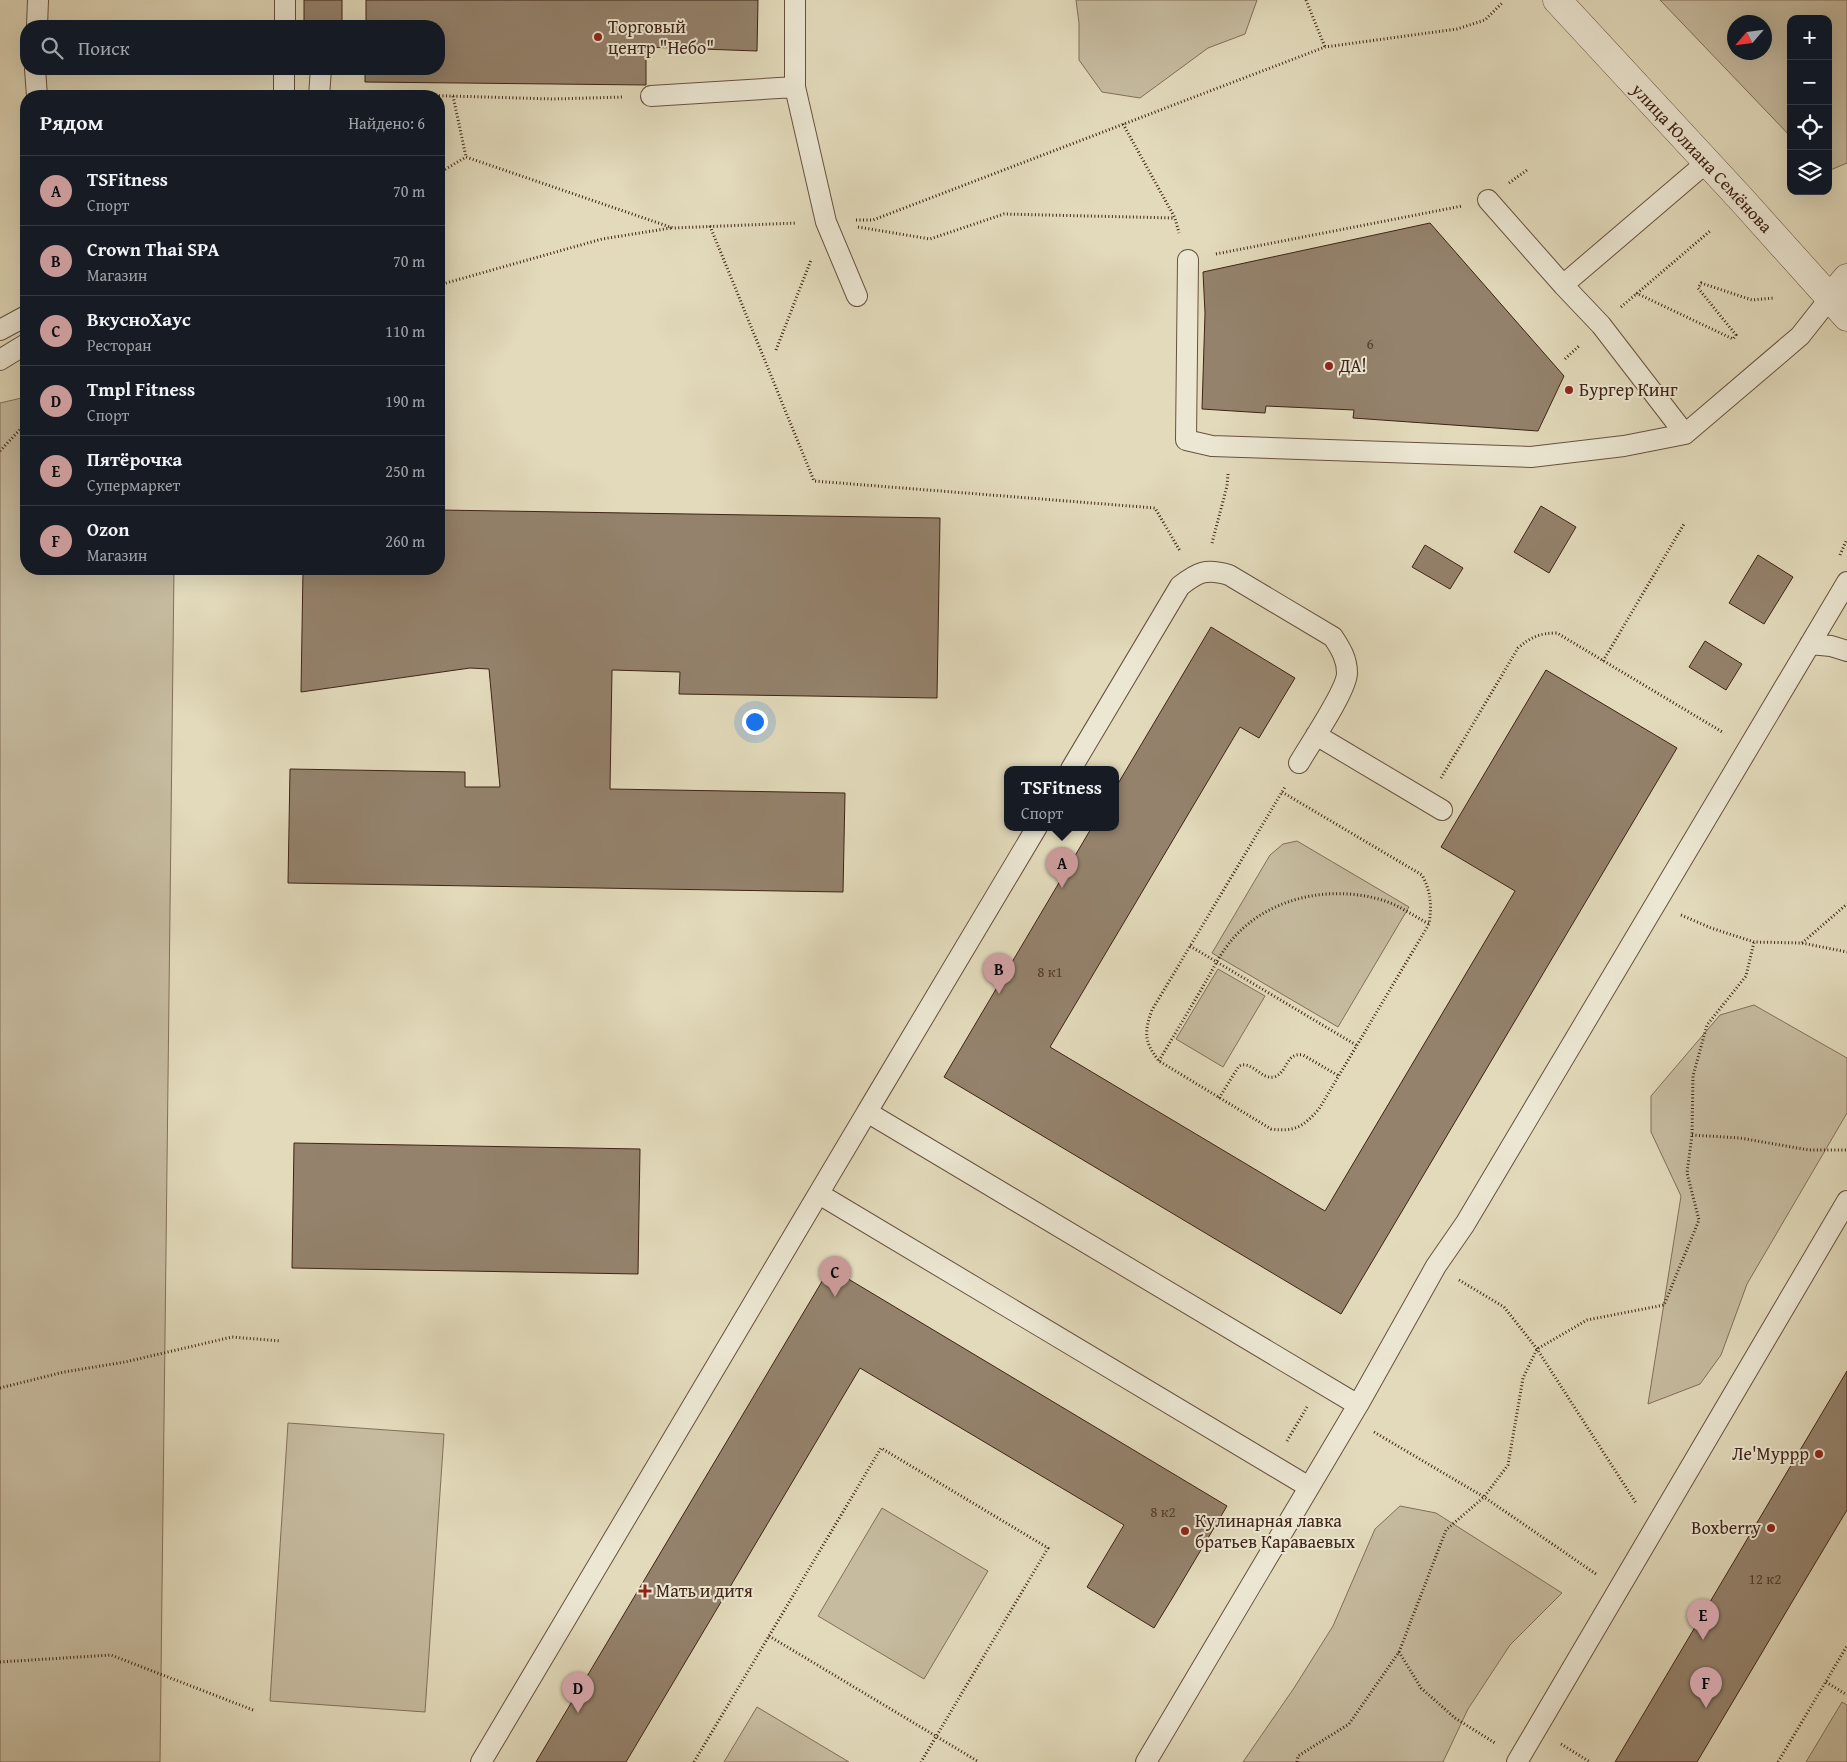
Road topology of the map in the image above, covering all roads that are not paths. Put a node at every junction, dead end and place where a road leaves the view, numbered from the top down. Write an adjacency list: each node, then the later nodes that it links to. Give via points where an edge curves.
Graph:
1 (38, 0): 5 (lane)
2 (285, 0): 6 (lane)
3 (795, 0): 10 (lane)
4 (1557, 0): 15 (street, улица Юлиана Семёнова)
5 (37, 20)
6 (285, 20)
7 (35, 75): 11 (lane)
8 (284, 75): 12 (lane)
9 (321, 75): 13 (lane)
10 (795, 87): 14 (lane); 19 (lane, via 826,222)
11 (37, 90)
12 (284, 90)
13 (320, 90)
14 (651, 96)
15 (1707, 162): 18 (lane); 20 (street, улица Юлиана Семёнова)
16 (1488, 200): 18 (lane)
17 (1188, 260): 25 (lane, via 1186,440 1212,446 1532,457 1624,446)
18 (1563, 285): 25 (lane, via 1601,325)
19 (857, 296)
20 (1841, 298): 25 (lane)
21 (20, 319): 22 (lane)
22 (0, 330)
23 (20, 348): 24 (lane)
24 (0, 360)
25 (1685, 434)
26 (1847, 582): 27 (lane)
27 (1810, 644): 28 (lane); 37 (lane, via 1465,1224 1436,1266)
28 (1847, 650)
29 (1316, 735): 30 (lane); 31 (lane, via 1345,685 1346,663 1333,638 1228,575 1217,571 1199,573 1180,586); 32 (lane)
30 (1299, 762)
31 (1073, 766)
32 (1435, 806)
33 (1035, 831): 34 (lane)
34 (868, 1112): 35 (lane); 37 (lane)
35 (818, 1194): 38 (lane); 39 (lane)
36 (1847, 1201): 41 (lane)
37 (1358, 1405): 38 (lane)
38 (1309, 1486): 40 (lane)
39 (481, 1762)
40 (1146, 1762)
41 (1517, 1762)

